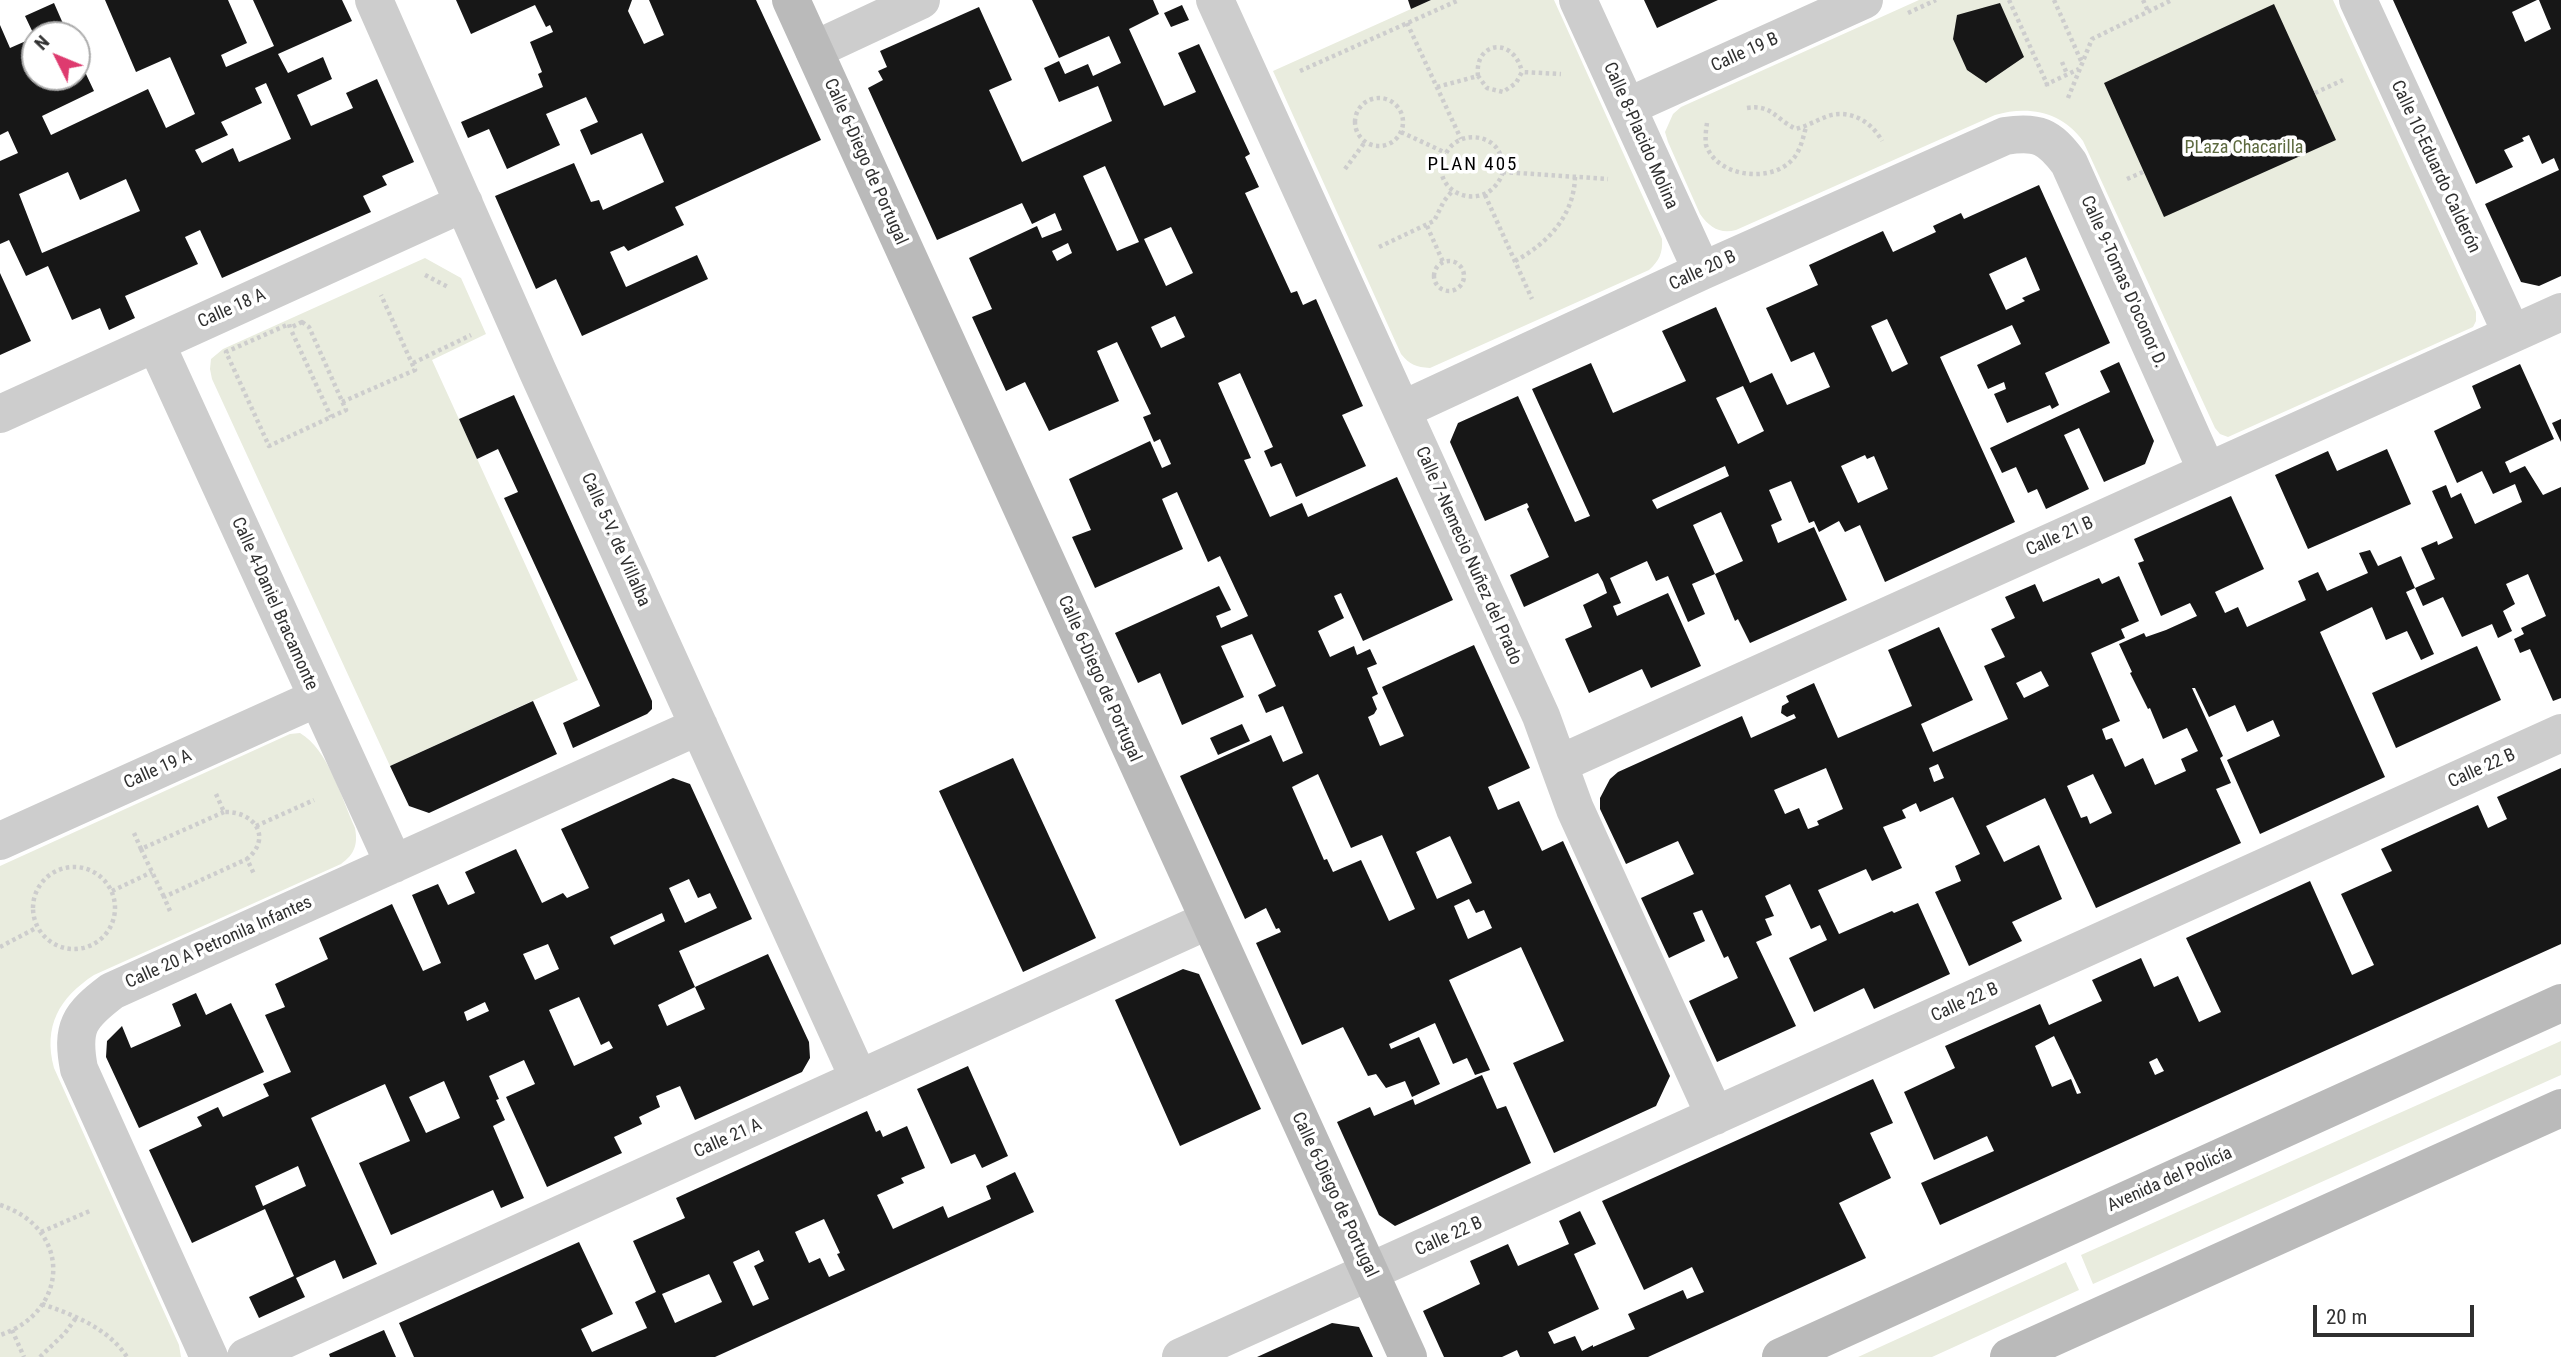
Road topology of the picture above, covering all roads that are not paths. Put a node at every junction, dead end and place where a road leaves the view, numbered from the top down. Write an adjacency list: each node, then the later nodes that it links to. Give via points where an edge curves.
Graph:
1 (374, 0): 11 (street, Calle 5-V. de Villalba)
2 (791, 0): 8 (street, Calle 6-Diego de Portugal)
3 (921, 0): 8 (street)
4 (1215, 0): 16 (street, Calle 7-Nemecio Nuñez del Prado)
5 (1578, 0): 9 (street, Calle 8-Placido Molina)
6 (1864, 0): 9 (street, Calle 19 B)
7 (2358, 0): 14 (street, Calle 10-Eduardo Calderón)
8 (814, 50): 25 (street, Calle 6-Diego de Portugal)
9 (1627, 107): 12 (street, Calle 8-Placido Molina)
10 (2005, 136): 12 (street, Calle 20 B); 18 (street, Calle 9-Tomas D'oconor D., via 2043,136 2069,163)
11 (464, 203): 15 (street, Calle 18 A); 20 (street, Calle 5-V. de Villalba)
12 (1702, 271): 16 (street, Calle 20 B)
13 (2561, 312): 14 (street, Calle 21 B)
14 (2512, 334): 18 (street, Calle 21 B)
15 (156, 344): 17 (street, Calle 18 A); 19 (street, Calle 4-Daniel Bracamonte)
16 (1402, 410): 22 (street, Calle 7-Nemecio Nuñez del Prado)
17 (0, 414)
18 (2207, 471): 22 (street, Calle 21 B)
19 (317, 698): 23 (street, Calle 19 A); 24 (street, Calle 4-Daniel Bracamonte)
20 (699, 726): 24 (street, Calle 20 A Petronila Infantes); 27 (street, Calle 5-V. de Villalba)
21 (2561, 733): 29 (street, Calle 22 B)
22 (1559, 764): 29 (street, Calle 7-Nemecio Nuñez del Prado)
23 (0, 842)
24 (394, 864): 31 (street, Calle 20 A Petronila Infantes, via 112,991 79,1023 74,1045 79,1069)
25 (1209, 920): 27 (street, Calle 21 A); 30 (street, Calle 6-Diego de Portugal)
26 (2561, 1003): 35 (street, Avenida del Policía)
27 (859, 1079): 32 (street, Calle 21 A)
28 (2561, 1108): 36 (street)
29 (1714, 1116): 30 (street, Calle 22 B)
30 (1369, 1273): 33 (street, Calle 22 B); 34 (street, Calle 6-Diego de Portugal)
31 (209, 1357)
32 (246, 1357)
33 (1181, 1357)
34 (1408, 1357)
35 (1781, 1357)
36 (2009, 1357)

